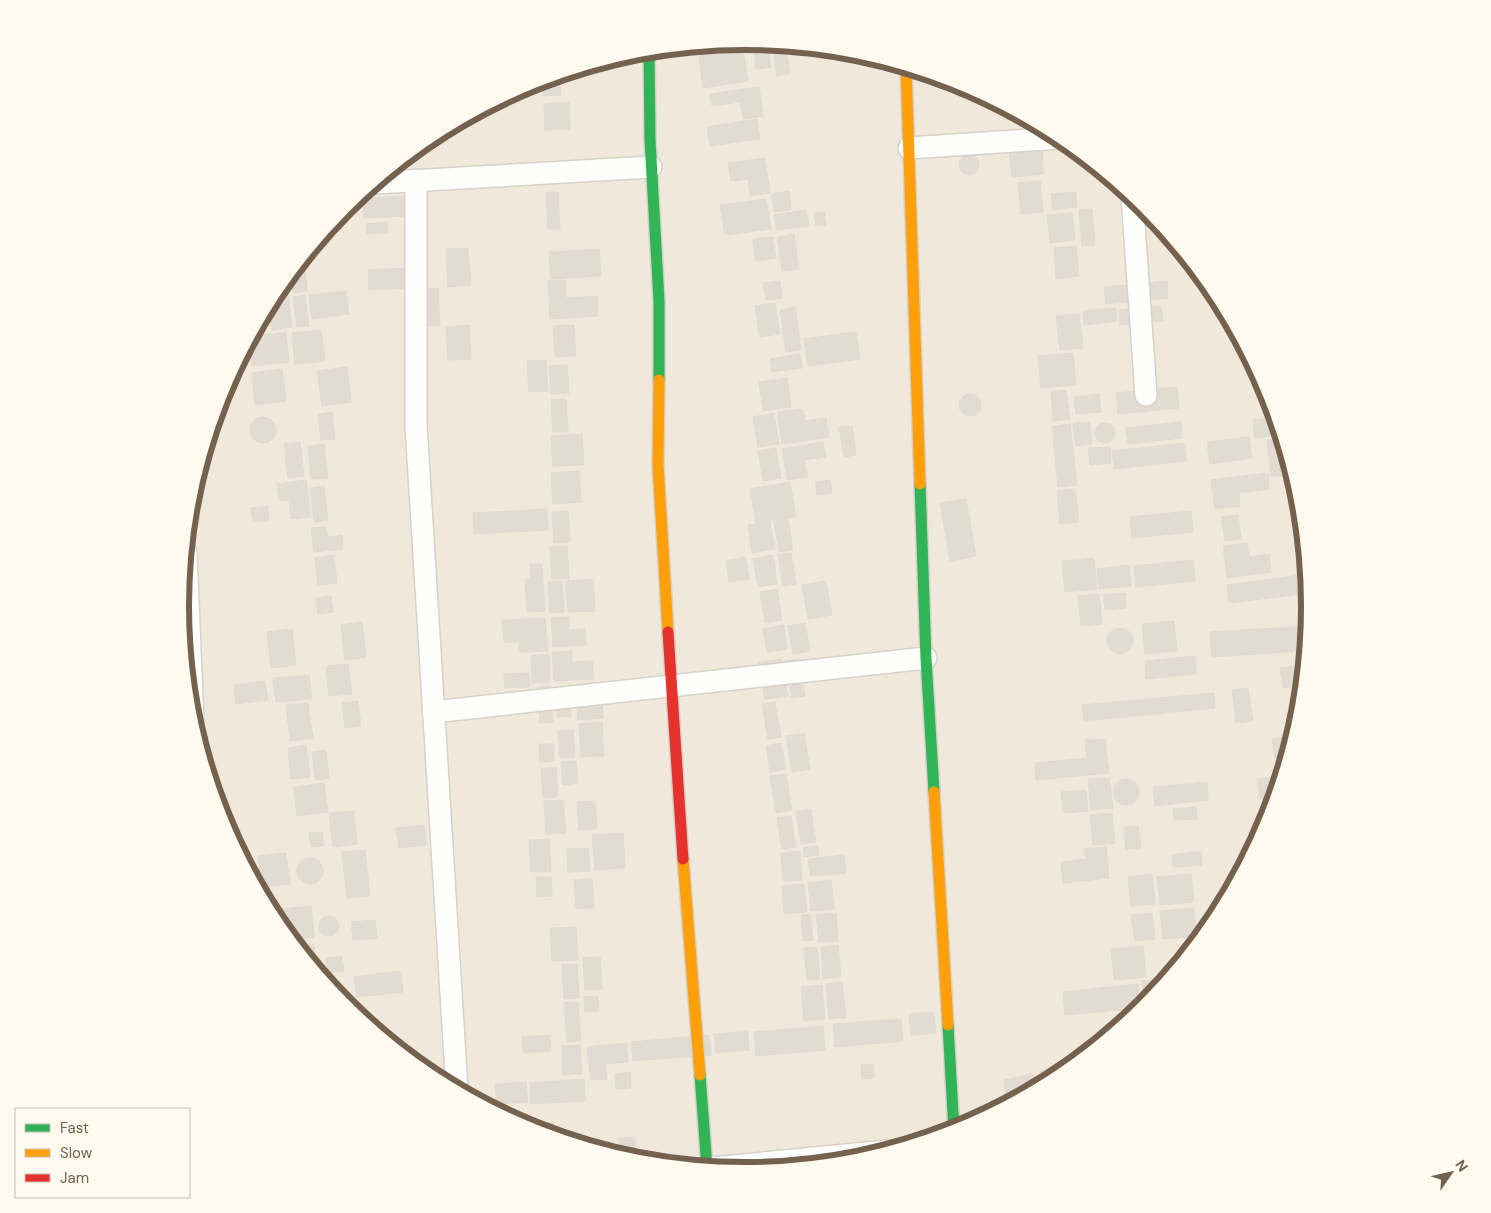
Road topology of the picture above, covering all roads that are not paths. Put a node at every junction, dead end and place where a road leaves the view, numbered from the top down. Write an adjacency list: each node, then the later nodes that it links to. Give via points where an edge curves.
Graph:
1 (649, 59): 5 (street)
2 (906, 74): 4 (street)
3 (1047, 139): 4 (street)
4 (909, 148): 10 (street)
5 (651, 168): 6 (street); 11 (street, via 659,301 658,465)
6 (416, 180): 7 (street); 12 (street, via 416,425)
7 (387, 181)
8 (1133, 207): 9 (street)
9 (1146, 395)
10 (926, 658): 11 (street); 14 (street)
11 (671, 686): 12 (street); 16 (street)
12 (433, 712): 13 (street)
13 (456, 1082)
14 (954, 1123)
15 (802, 1160): 17 (street)
16 (707, 1162)
17 (776, 1162)

